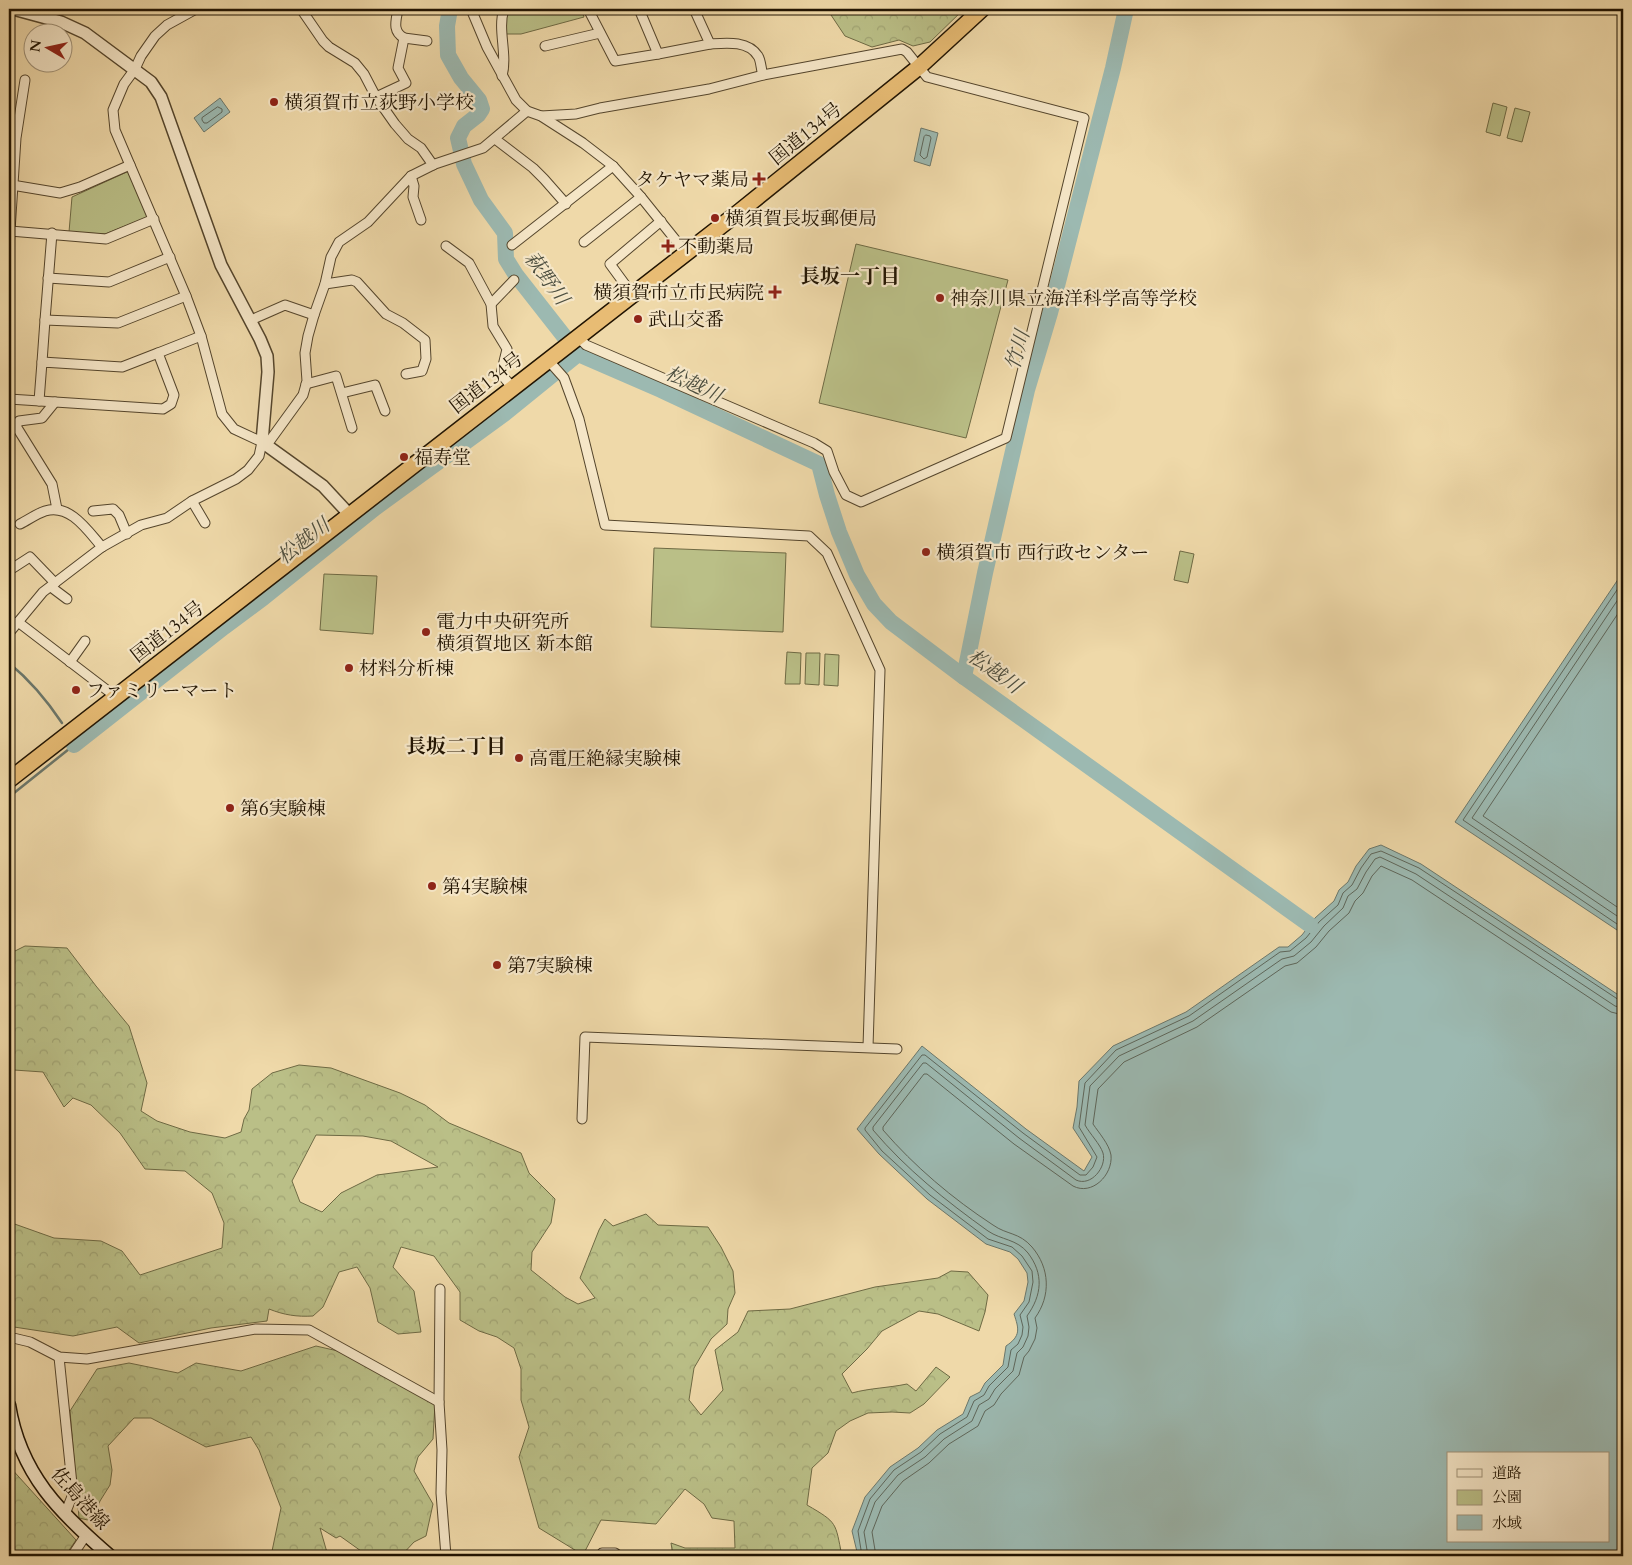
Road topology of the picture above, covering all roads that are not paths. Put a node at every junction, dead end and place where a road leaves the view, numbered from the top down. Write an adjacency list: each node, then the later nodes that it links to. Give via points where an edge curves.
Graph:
1 (13, 9): 18 (street, via 74,26)
2 (196, 9): 18 (street, via 167,25 155,36)
3 (301, 9): 22 (street, via 329,47 355,63)
4 (398, 9): 12 (street, via 394,27)
5 (471, 9): 20 (street)
6 (504, 9): 20 (street, via 501,18 505,67)
7 (588, 9): 11 (street)
8 (639, 9): 16 (street)
9 (694, 9): 14 (street)
10 (982, 9): 17 (highway, 国道134号)
11 (600, 33): 15 (street); 16 (street, via 616,62)
12 (404, 38): 13 (street); 22 (street, via 398,68 406,83)
13 (427, 41)
14 (710, 44): 16 (street); 19 (street, via 738,44 751,50 758,56)
15 (546, 46)
16 (658, 54)
17 (919, 67): 19 (street, via 902,49); 42 (highway, 国道134号); 54 (street, via 927,78 1084,118 1006,438 860,502 846,495 827,450)
18 (135, 69): 26 (street, via 124,84 113,110 115,130); 52 (street, via 161,97 221,265)
19 (762, 75): 24 (street, via 709,89 576,114)
20 (502, 76): 23 (street)
21 (25, 80): 30 (street)
22 (376, 97): 27 (street)
23 (526, 111): 24 (street); 25 (street)
24 (540, 116): 28 (street)
25 (494, 139): 27 (street, via 483,148); 32 (street, via 538,174)
26 (130, 165): 30 (street, via 60,193); 33 (street)
27 (433, 165): 29 (street)
28 (613, 166): 31 (street); 32 (street)
29 (411, 176): 34 (street); 46 (street, via 368,222 339,242 331,257)
30 (12, 185): 36 (street)
31 (641, 197): 35 (street); 38 (street)
32 (566, 204): 39 (street)
33 (154, 219): 37 (street, via 106,238); 43 (street)
34 (420, 220)
35 (662, 222): 42 (street); 47 (street, via 610,264)
36 (10, 231): 37 (street); 41 (street)
37 (52, 233): 44 (street)
38 (584, 242)
39 (512, 245)
40 (446, 246): 49 (street, via 469,263)
41 (9, 249)
42 (686, 253): 47 (highway, 国道134号)
43 (170, 257): 44 (street, via 108,282); 48 (street)
44 (48, 278): 51 (street)
45 (514, 280): 49 (street)
46 (326, 284): 50 (street); 58 (street, via 357,282 386,314 403,322 425,340 426,359 422,371)
47 (632, 294): 54 (highway, 国道134号)
48 (186, 296): 51 (street, via 118,324); 53 (street)
49 (491, 304): 60 (street, via 492,326 507,348 501,374)
50 (314, 315): 52 (street, via 285,305); 59 (street, via 305,353)
51 (45, 320): 57 (street)
52 (251, 320): 67 (street, via 267,356)
53 (201, 336): 55 (street); 67 (street, via 222,414 234,429)
54 (572, 341): 56 (highway, 国道134号)
55 (158, 353): 57 (street, via 122,367); 64 (street, via 174,395 171,404 163,409)
56 (548, 360): 60 (highway, 国道134号); 85 (street, via 564,378 579,419 605,525 809,536 827,553 880,670)
57 (42, 362): 63 (street)
58 (406, 374)
59 (306, 384): 61 (street, via 336,376); 67 (street, via 303,395)
60 (512, 387): 71 (highway, 国道134号)
61 (342, 393): 65 (street, via 375,385); 66 (street)
62 (9, 399): 63 (street)
63 (39, 400): 64 (street)
64 (55, 402): 69 (street, via 42,418 19,421 16,426 52,484)
65 (385, 411)
66 (352, 428)
67 (264, 444): 68 (street, via 248,470); 71 (street, via 323,486)
68 (192, 501): 72 (street); 74 (street, via 167,518 141,525)
69 (57, 510): 73 (street, via 45,511); 75 (street, via 74,517)
70 (93, 511): 74 (street, via 113,509)
71 (349, 514): 83 (highway, 国道134号)
72 (205, 523)
73 (20, 524)
74 (127, 534): 75 (street)
75 (102, 547): 77 (street)
76 (13, 568): 77 (street, via 30,557)
77 (53, 585): 78 (street); 79 (street)
78 (67, 599)
79 (18, 622): 80 (street); 82 (street)
80 (9, 633)
81 (85, 641): 82 (street)
82 (70, 662): 83 (street)
83 (116, 696): 84 (highway, 国道134号)
84 (9, 780)
85 (868, 1047): 86 (street); 87 (street, via 585,1037)
86 (896, 1049)
87 (582, 1119)
88 (440, 1289): 91 (street)
89 (9, 1337): 90 (street, via 30,1342)
90 (59, 1356): 91 (street, via 87,1358 256,1329 309,1330); 93 (street, via 73,1494)
91 (439, 1402): 97 (street)
92 (9, 1405): 93 (main road, 佐島港線, via 28,1463 49,1497)
93 (65, 1514): 94 (main road, 佐島港線)
94 (86, 1535): 95 (street); 96 (main road, 佐島港線)
95 (72, 1556)
96 (110, 1556)
97 (446, 1556)
98 (600, 1556): 99 (street, via 602,1553)
99 (619, 1556)

